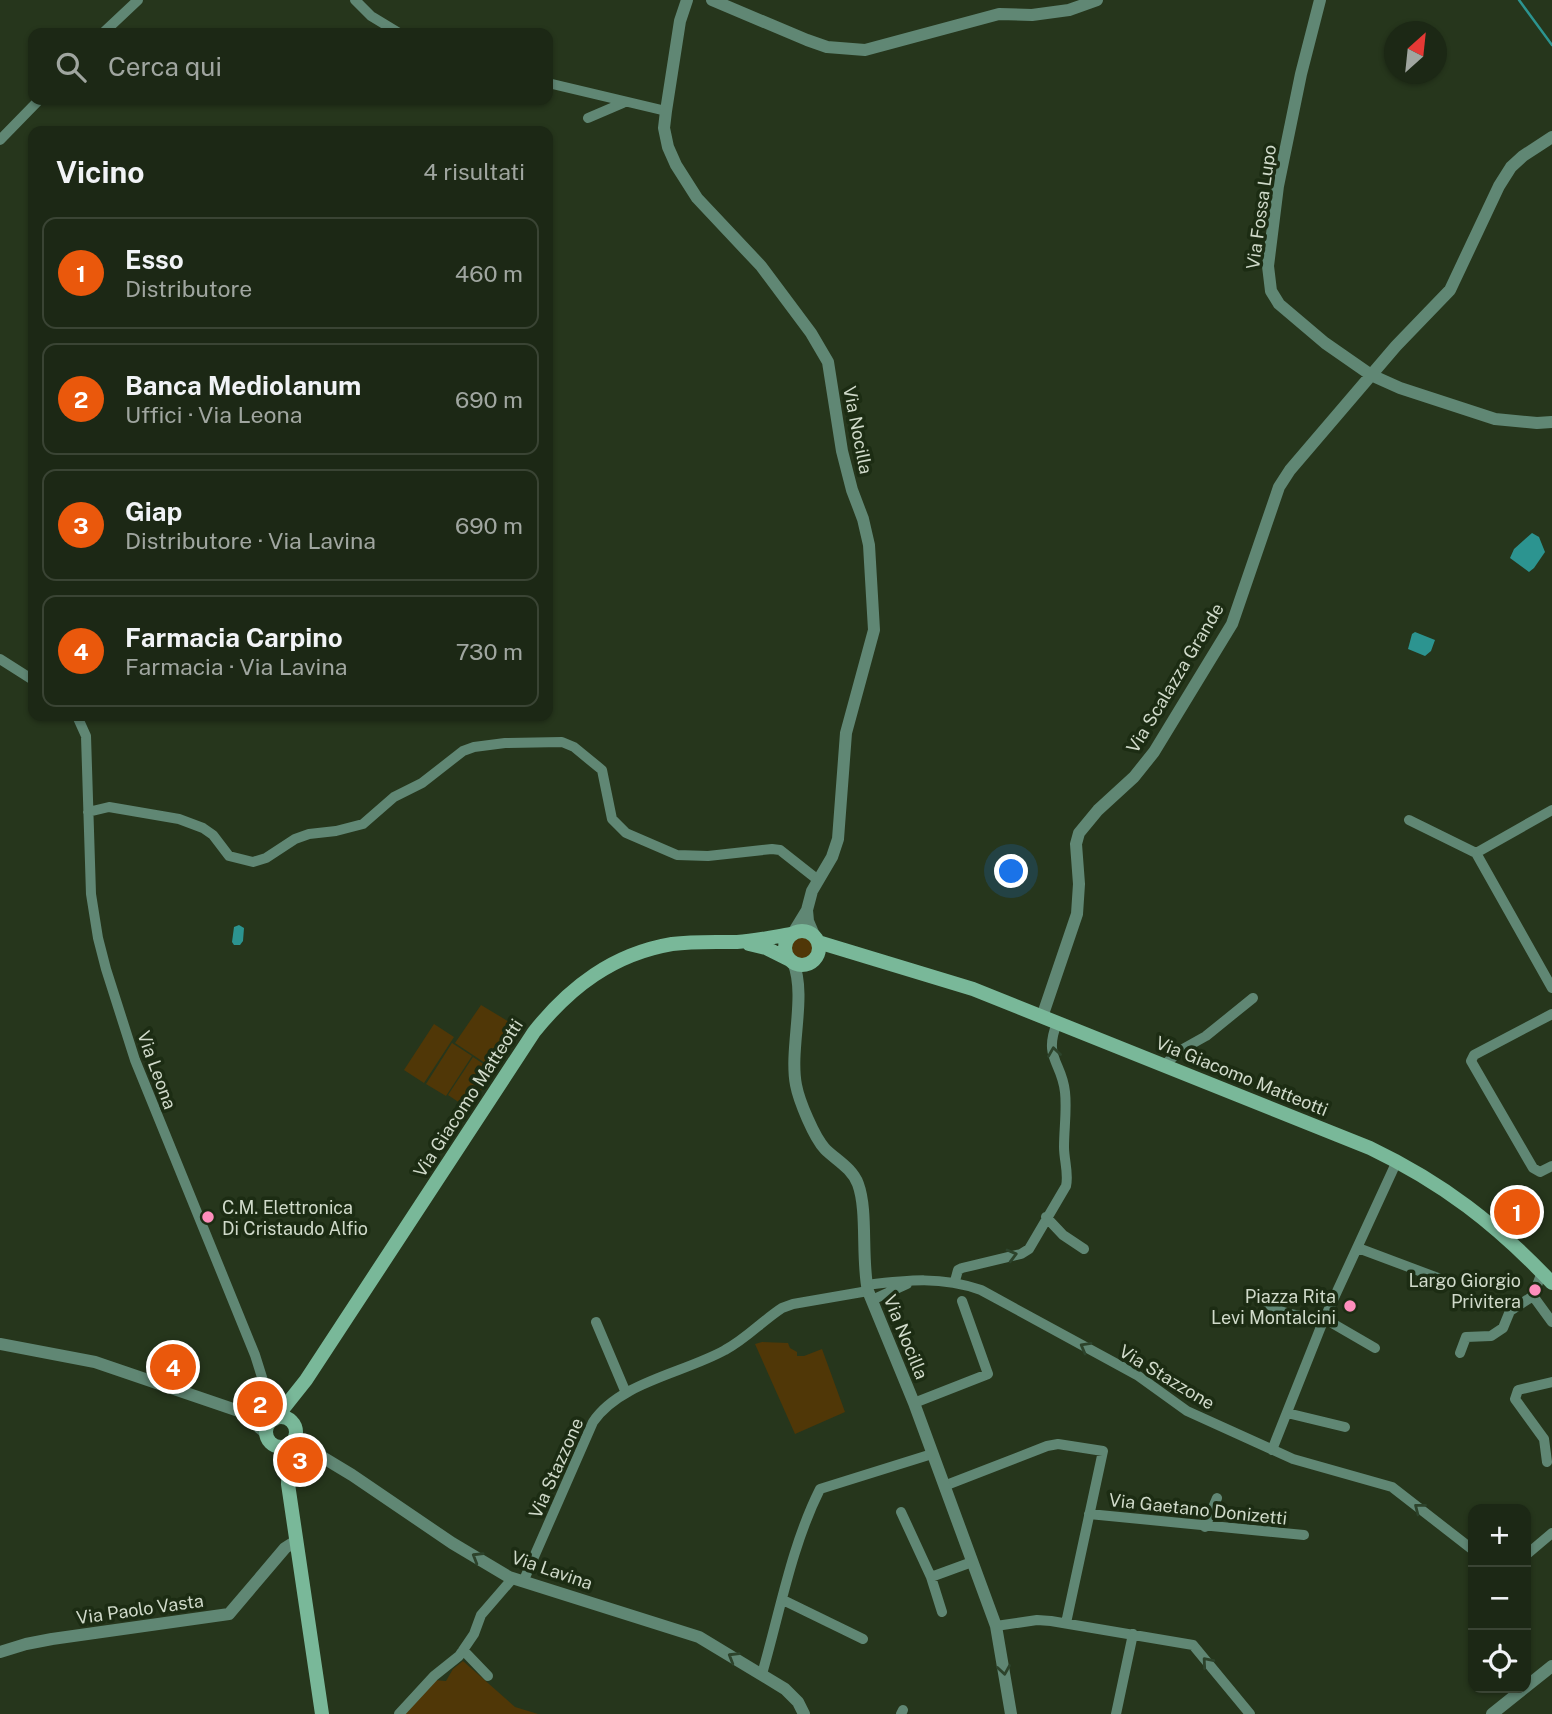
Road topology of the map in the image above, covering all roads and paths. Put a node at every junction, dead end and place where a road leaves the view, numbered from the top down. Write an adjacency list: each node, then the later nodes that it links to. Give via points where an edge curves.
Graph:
1 (138, 0): 7 (street)
2 (355, 0): 8 (street)
3 (687, 0): 12 (street, Via Nocilla)
4 (1097, 0): 6 (street, via 1056,12 999,14 865,50 827,47)
5 (1320, 0): 16 (street, Via Fossa Lupo, via 1278,186 1268,279 1279,304)
6 (716, 1)
7 (108, 28)
8 (391, 28)
9 (553, 84): 10 (street)
10 (624, 103): 12 (street); 13 (street)
11 (34, 105): 15 (street)
12 (666, 111): 25 (street, Via Nocilla, via 668,146 697,198 761,266 828,362 842,452 869,545 874,630 846,733 838,839)
13 (588, 118)
14 (1552, 137): 16 (street, Via Scalazza Grande, via 1511,167 1450,290)
15 (0, 140)
16 (1371, 375): 17 (street, Via Fossa Lupo, via 1494,419); 35 (street, Via Scalazza Grande, via 1279,487 1232,624 1154,752 1079,833 1077,914)
17 (1552, 422)
18 (0, 659): 19 (street)
19 (28, 677)
20 (79, 721): 22 (street, Via Leona, via 86,736)
21 (1552, 810): 24 (street)
22 (88, 812): 25 (street, via 109,807 179,819 213,835 229,856 253,862 309,834 363,824 394,797 422,783 463,751 505,743 562,742 602,770 612,819 626,833 677,855 780,850); 63 (street, Via Leona, via 91,894 106,969 135,1060 255,1354 272,1409)
23 (1409, 820): 24 (street)
24 (1476, 853): 32 (street)
25 (818, 880): 26 (street, Via Nocilla)
26 (807, 910): 27 (street, Via Nocilla); 28 (street)
27 (792, 934): 28 (main road, via 801,930); 29 (main road); 30 (main road, via 785,950)
28 (816, 938): 30 (main road, via 818,955); 31 (main road)
29 (737, 942): 30 (main road); 57 (main road, Via Giacomo Matteotti, via 671,944 641,953 609,966 562,999 534,1032)
30 (801, 961): 31 (main road); 47 (street, Via Nocilla, via 797,1092 819,1141 859,1186)
31 (885, 962): 35 (main road, Via Giacomo Matteotti, via 973,989)
32 (1552, 988)
33 (1253, 998): 37 (street)
34 (1552, 1014): 39 (street, via 1474,1055 1471,1061 1533,1168 1540,1172)
35 (1042, 1017): 36 (main road, Via Giacomo Matteotti)
36 (1057, 1023): 37 (main road, Via Giacomo Matteotti); 40 (street, one-way to 36, via 1068,1180 1065,1091 1051,1047)
37 (1163, 1066): 38 (main road, Via Giacomo Matteotti)
38 (1397, 1161): 41 (street); 44 (main road, Via Giacomo Matteotti, via 1479,1214)
39 (1552, 1166)
40 (1046, 1217): 42 (street); 46 (street, one-way to 40, via 962,1268 1025,1252)
41 (1358, 1248): 43 (street); 51 (street)
42 (1084, 1249)
43 (1438, 1278)
44 (1547, 1278): 48 (street)
45 (914, 1281): 46 (street, Via Stazzone); 47 (street, Via Stazzone); 47 (street)
46 (955, 1281): 65 (street, Via Stazzone, one-way to 46, via 1187,1411 1137,1376 981,1290)
47 (869, 1292): 59 (street, Via Stazzone, via 782,1308 723,1351); 60 (street, Via Nocilla)
48 (1533, 1296): 53 (street); 56 (street, via 1510,1311 1503,1328 1491,1336 1466,1338)
49 (1262, 1298): 51 (street, via 1285,1314)
50 (962, 1301): 60 (street, via 988,1374)
51 (1324, 1321): 55 (street); 61 (street)
52 (596, 1322): 59 (street)
53 (1552, 1322)
54 (0, 1344): 63 (street, via 95,1362 242,1413)
55 (1375, 1348)
56 (1460, 1353)
57 (306, 1380): 63 (main road); 64 (main road, via 295,1404)
58 (1552, 1382): 67 (street, via 1518,1390 1515,1399 1544,1439)
59 (626, 1393): 81 (street, Via Stazzone, via 608,1404 593,1422)
60 (914, 1403): 66 (street, Via Nocilla)
61 (1287, 1413): 62 (street); 65 (street)
62 (1345, 1427)
63 (272, 1428): 64 (main road, via 280,1446); 64 (main road, via 287,1418); 68 (main road)
64 (293, 1436): 68 (main road); 81 (street, Via Lavina, one-way to 64, via 452,1543)
65 (1272, 1450): 77 (street, Via Stazzone, one-way to 65, via 1392,1487)
66 (932, 1454): 69 (street, Via Nocilla); 82 (street, via 820,1489 796,1544)
67 (1547, 1462)
68 (288, 1484): 76 (main road)
69 (944, 1486): 72 (street, via 1047,1446 1103,1451); 79 (street, Via Nocilla)
70 (1217, 1498): 73 (street)
71 (901, 1511): 80 (street)
72 (1089, 1514): 73 (street, Via Gaetano Donizetti); 84 (street)
73 (1205, 1527): 75 (street, Via Gaetano Donizetti)
74 (1552, 1533): 78 (street)
75 (1304, 1535)
76 (296, 1541): 89 (street, Via Paolo Vasta, via 229,1614 52,1639); 93 (main road)
77 (1468, 1546)
78 (1531, 1551)
79 (972, 1562): 80 (street); 85 (street, Via Nocilla)
80 (931, 1577): 83 (street)
81 (518, 1580): 88 (street, Via Stazzone, via 481,1615); 91 (street, Via Lavina, one-way to 81, via 699,1637)
82 (783, 1600): 87 (street); 91 (street)
83 (942, 1612)
84 (1066, 1623): 85 (street, via 1037,1620); 86 (street)
85 (996, 1626): 96 (street, Via Nocilla, one-way to 96)
86 (1133, 1634): 97 (street); 98 (street, one-way to 86, via 1193,1646)
87 (863, 1640)
88 (463, 1650): 92 (street); 94 (street, Via Stazzone)
89 (0, 1652)
90 (1552, 1667): 99 (street)
91 (762, 1674): 95 (street, Via Lavina, via 793,1696)
92 (488, 1676)
93 (322, 1714)
94 (399, 1714)
95 (804, 1714)
96 (1011, 1714)
97 (1116, 1714)
98 (1250, 1714)
99 (1492, 1714)

